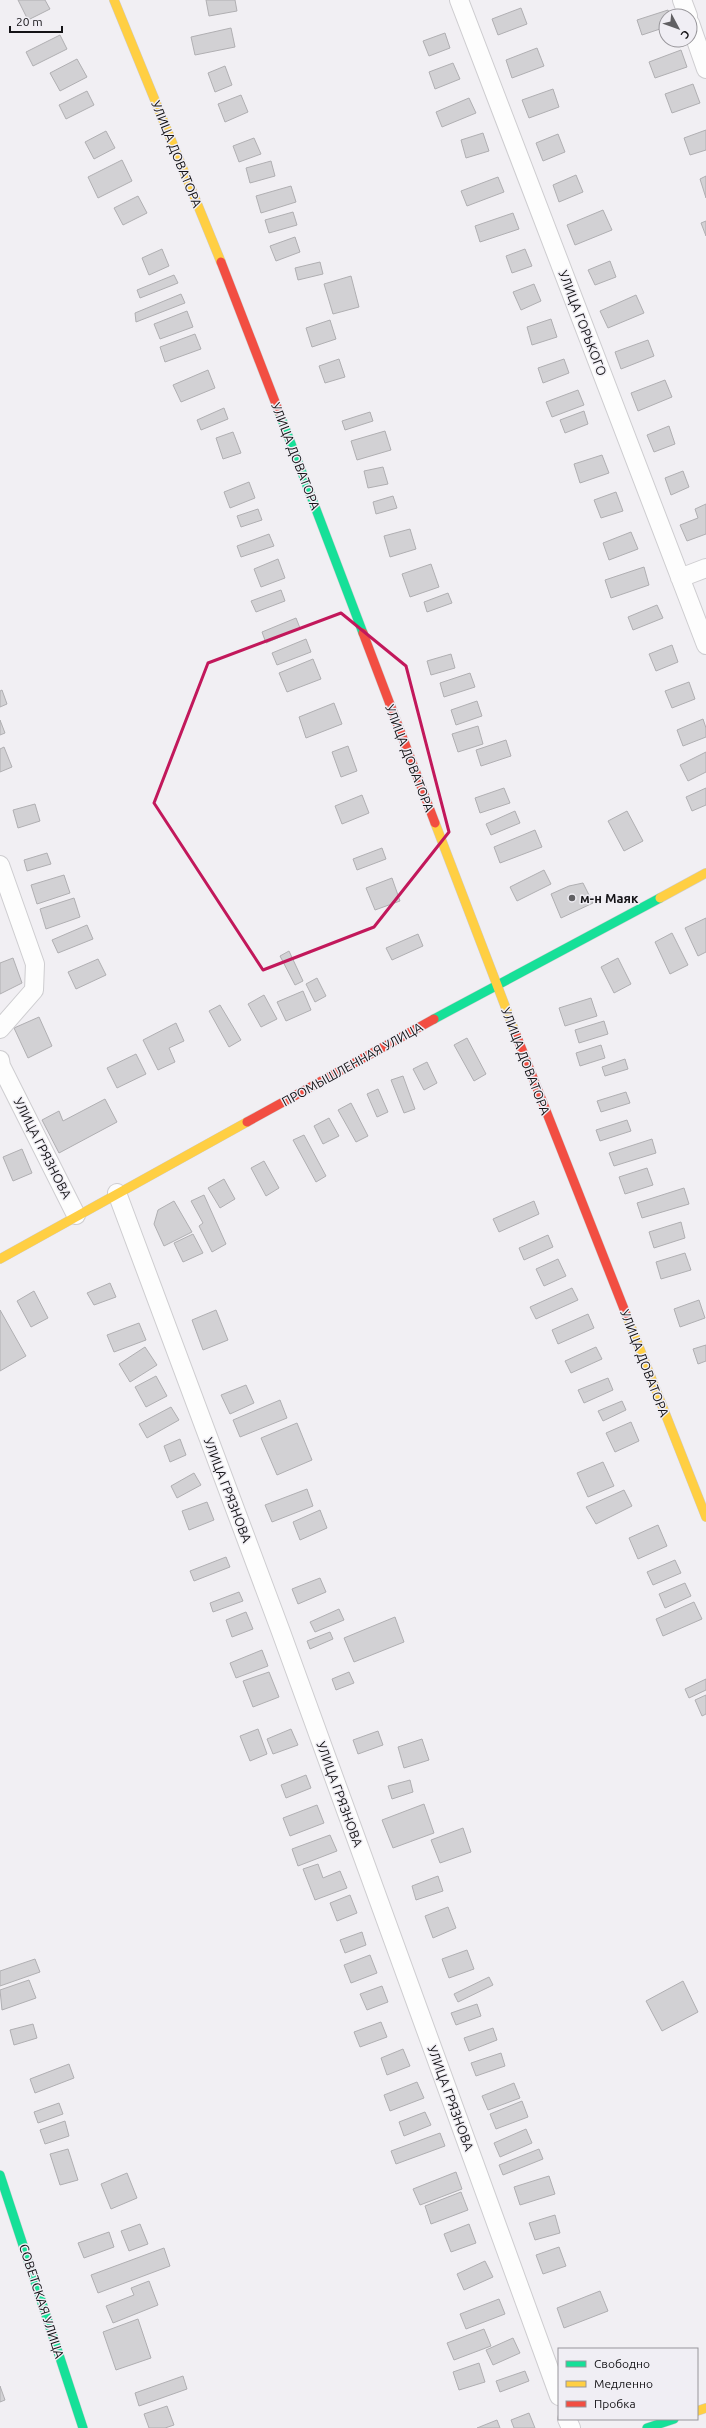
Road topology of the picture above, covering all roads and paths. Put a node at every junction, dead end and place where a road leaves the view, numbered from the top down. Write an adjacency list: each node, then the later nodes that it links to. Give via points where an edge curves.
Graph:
1 (114, 0): 10 (main road, УЛИЦА ДОВАТОРА, via 233,290)
2 (459, 0): 6 (street, УЛИЦА ГОРЬКОГО)
3 (698, 46): 4 (street)
4 (706, 69)
5 (706, 568): 6 (street)
6 (680, 578): 7 (street, УЛИЦА ГОРЬКОГО)
7 (706, 646)
8 (0, 865): 11 (street, via 35,964 34,990)
9 (706, 873): 10 (main road, ПРОМЫШЛЕННАЯ УЛИЦА)
10 (496, 984): 13 (main road, ПРОМЫШЛЕННАЯ УЛИЦА); 16 (main road, УЛИЦА ДОВАТОРА)
11 (0, 1029)
12 (0, 1060): 14 (street, УЛИЦА ГРЯЗНОВА)
13 (117, 1193): 14 (main road, ПРОМЫШЛЕННАЯ УЛИЦА); 18 (street, УЛИЦА ГРЯЗНОВА, via 284,1639)
14 (76, 1215): 15 (main road, ПРОМЫШЛЕННАЯ УЛИЦА)
15 (0, 1259)
16 (706, 1517)
17 (0, 2175): 20 (main road, СОВЕТСКАЯ УЛИЦА)
18 (558, 2393)
19 (671, 2420): 21 (main road)
20 (84, 2428)
21 (647, 2428)

